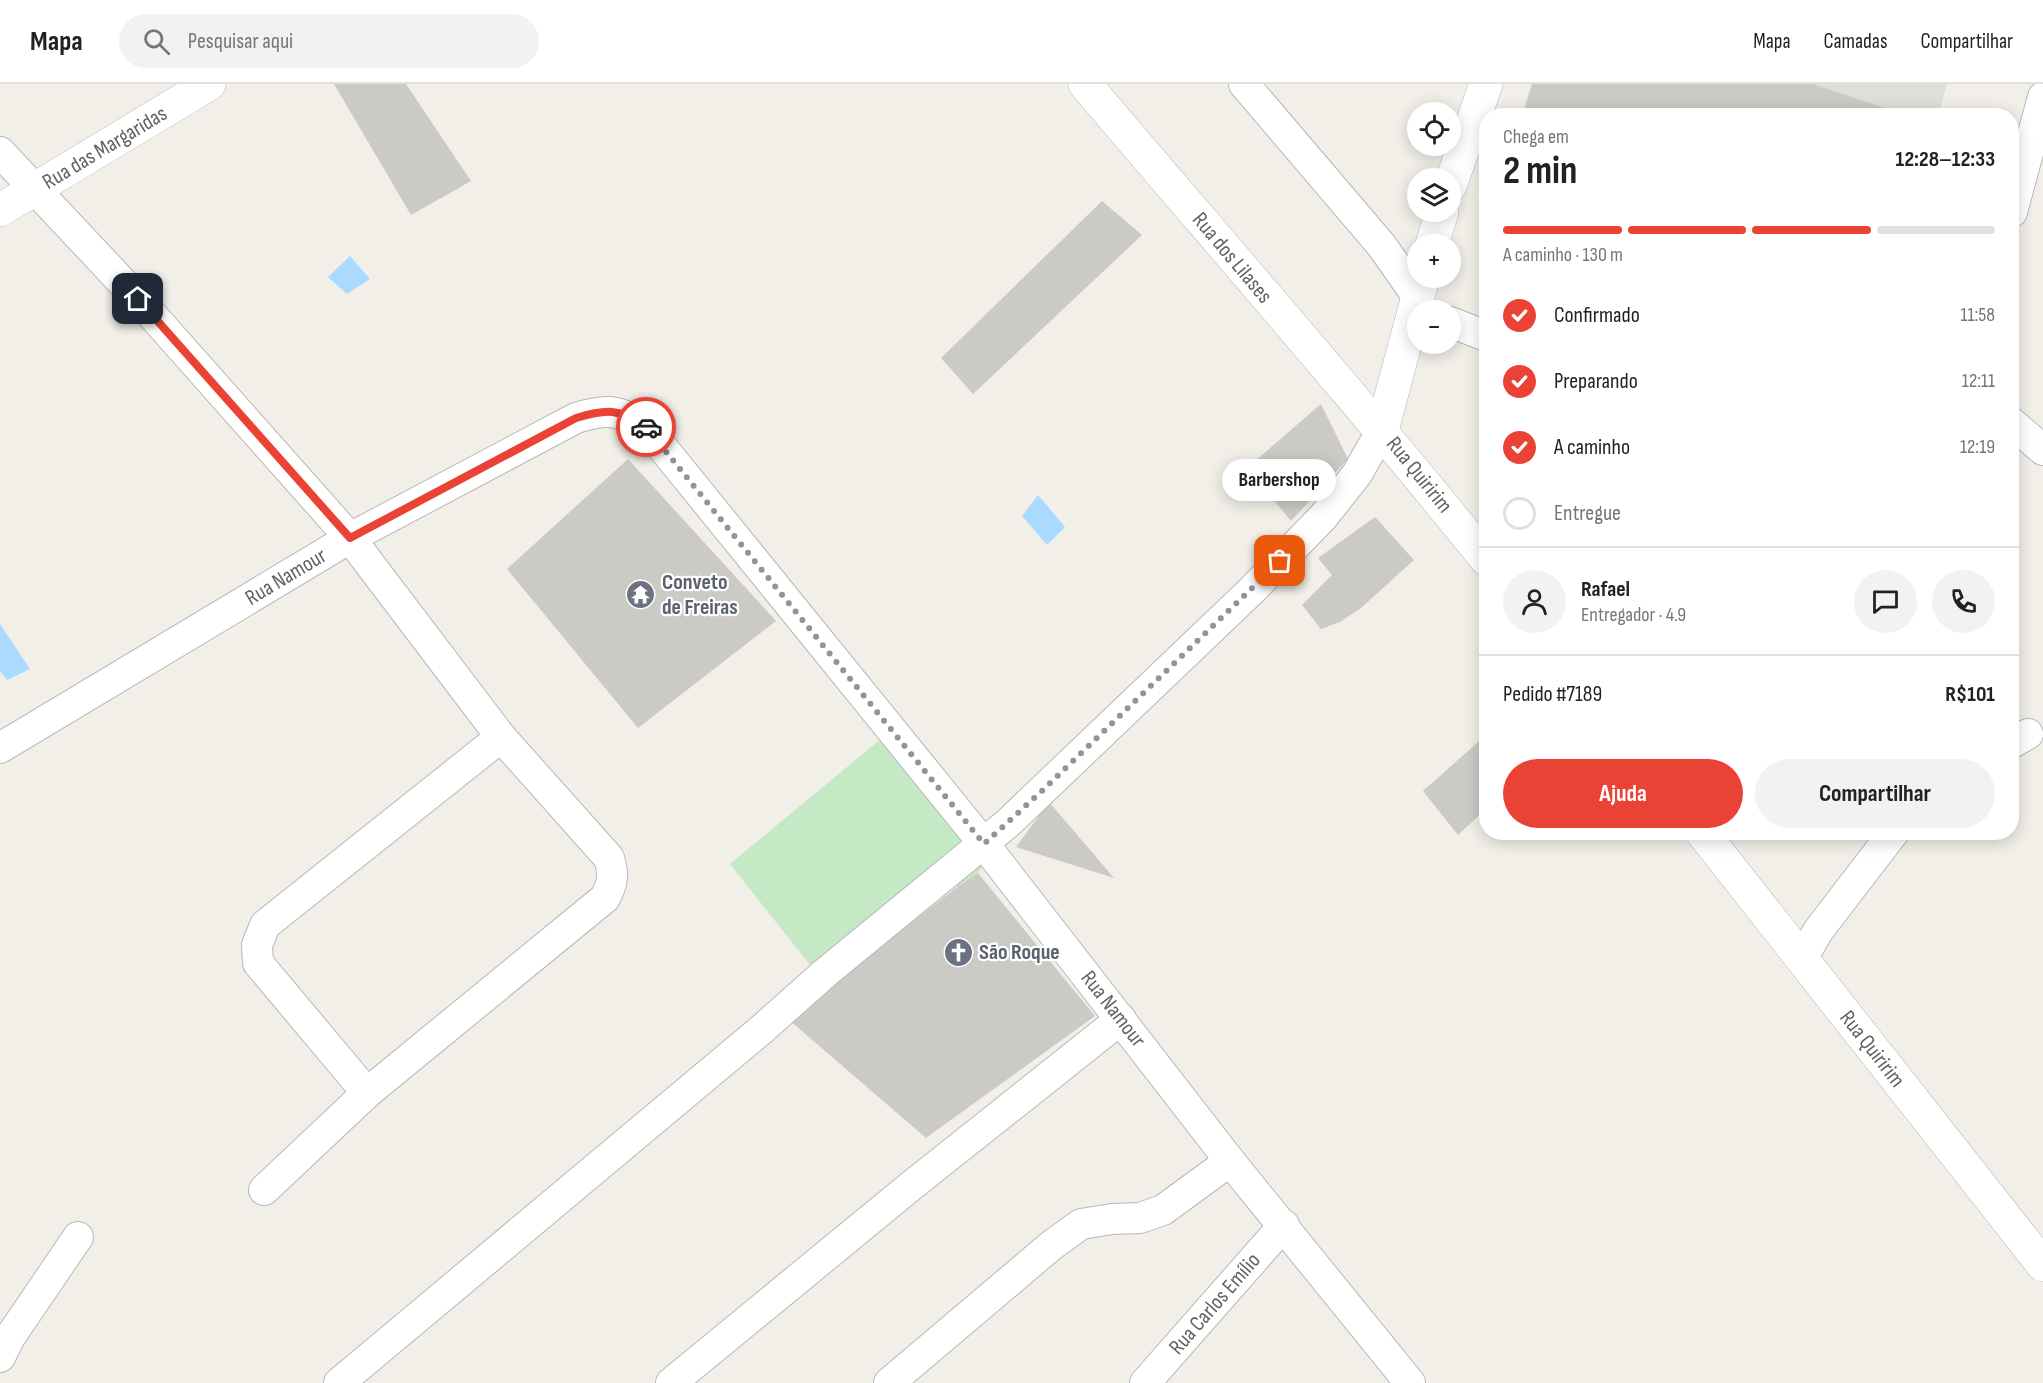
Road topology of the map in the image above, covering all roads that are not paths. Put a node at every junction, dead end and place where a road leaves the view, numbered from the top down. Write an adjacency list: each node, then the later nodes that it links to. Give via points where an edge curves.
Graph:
1 (209, 84): 9 (street, Rua das Margaridas)
2 (1085, 84): 15 (street, Rua dos Lilases)
3 (1244, 84): 11 (street, via 1382,246)
4 (1486, 84): 7 (street)
5 (2043, 97): 8 (street)
6 (0, 152): 9 (street)
7 (1456, 168)
8 (2019, 186)
9 (36, 189): 10 (street, Rua das Margaridas); 17 (street)
10 (0, 210)
11 (1418, 298): 15 (street, Rua Quiririm)
12 (1461, 326): 13 (street)
13 (1479, 333)
14 (2019, 429): 16 (street)
15 (1382, 430): 18 (street, Rua Quiririm); 23 (street, via 1358,474 1323,517 1251,591)
16 (2043, 450)
17 (350, 538): 19 (street); 20 (street, Rua Namour); 23 (street, Rua Namour, via 576,418 602,410 627,414 645,426)
18 (1479, 550)
19 (501, 737): 26 (street, via 265,925 257,945 258,963); 26 (street, via 609,858 613,883 596,906)
20 (0, 748)
21 (1708, 840): 24 (street, Rua Quiririm)
22 (1888, 840): 24 (street, via 1818,931)
23 (984, 844): 25 (street, Rua Namour); 33 (street)
24 (1802, 959): 31 (street, Rua Quiririm)
25 (1121, 1019): 27 (street, Rua Namour); 34 (street)
26 (367, 1093): 28 (street)
27 (1230, 1161): 29 (street, Rua Namour); 35 (street, via 1163,1210 1140,1218 1081,1224)
28 (264, 1190)
29 (1284, 1225): 36 (street, Rua Carlos Emílio); 37 (street, Rua Namour)
30 (78, 1237): 32 (street)
31 (2043, 1265)
32 (0, 1357)
33 (339, 1383)
34 (671, 1383)
35 (889, 1383)
36 (1145, 1383)
37 (1410, 1383)

